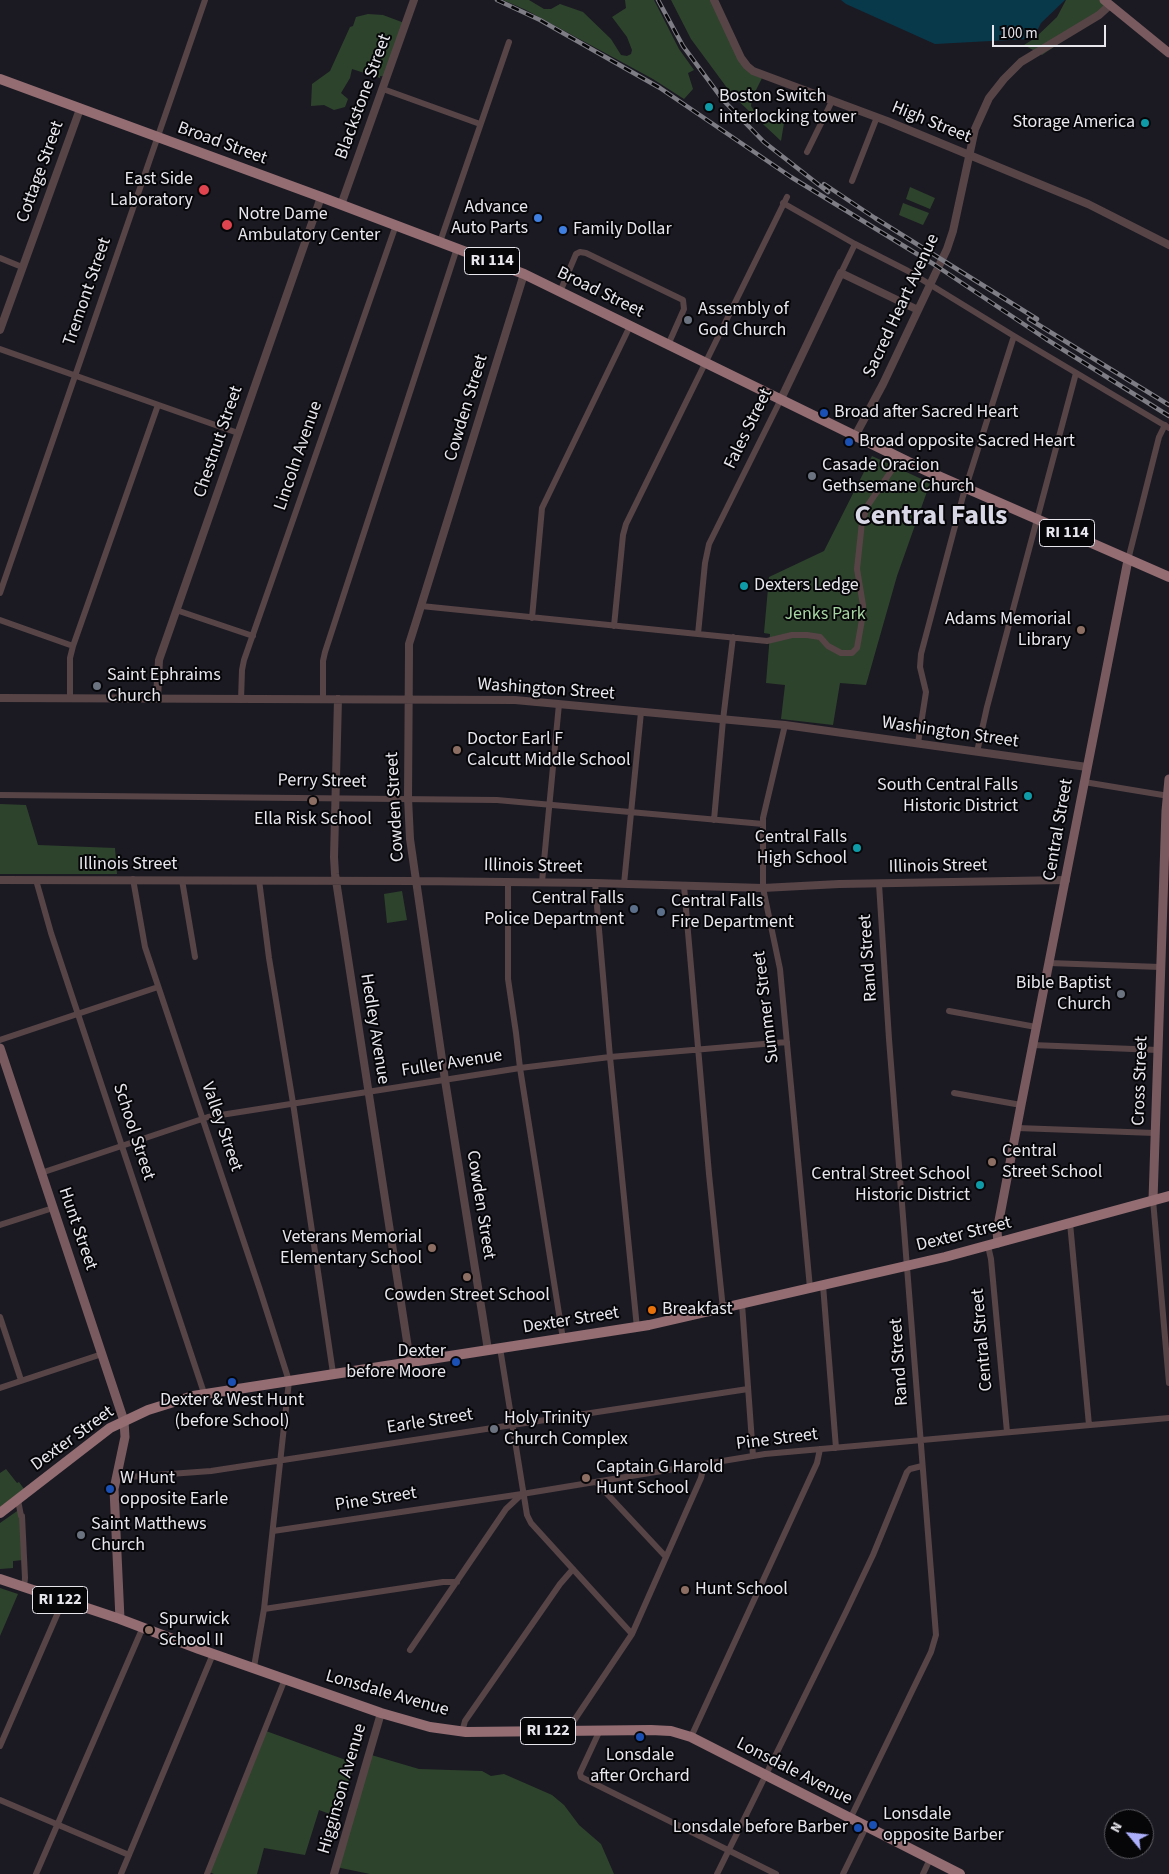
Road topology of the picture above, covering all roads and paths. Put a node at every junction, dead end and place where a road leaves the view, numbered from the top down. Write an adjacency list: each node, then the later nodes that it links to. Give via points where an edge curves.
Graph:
1 (205, 0): 13 (street, Tremont Street)
2 (414, 0): 8 (street, Blackstone Street)
3 (714, 0): 9 (street, High Street, via 741,58 750,68)
4 (1107, 3): 6 (main road); 15 (street, Sacred Heart Avenue, via 1099,15 1028,58 1004,79 985,106)
5 (509, 42): 12 (street)
6 (1169, 53)
7 (0, 79): 10 (main road, Broad Street / RI 114)
8 (382, 89): 12 (street); 18 (street, Blackstone Street)
9 (832, 101): 11 (street, High Street); 14 (street)
10 (80, 109): 13 (main road, Broad Street / RI 114); 25 (street, Cottage Street)
11 (877, 117): 15 (street, High Street); 16 (street)
12 (480, 124): 20 (street)
13 (158, 138): 17 (main road, Broad Street / RI 114); 37 (street, Tremont Street)
14 (807, 152)
15 (969, 154): 22 (street, High Street, via 1096,208); 29 (street, Sacred Heart Avenue, via 953,231)
16 (852, 181)
17 (320, 197): 18 (main road, Broad Street / RI 114); 41 (street, Chestnut Street)
18 (341, 205): 19 (main road, Broad Street / RI 114)
19 (396, 225): 20 (main road, Broad Street / RI 114); 55 (street, Lincoln Avenue)
20 (440, 242): 23 (main road, Broad Street / RI 114)
21 (855, 244): 26 (street, Fales Street); 32 (street, via 908,271); 35 (street, via 785,200)
22 (1169, 245)
23 (457, 248): 27 (main road, Broad Street / RI 114); 61 (street, via 323,661)
24 (0, 258): 25 (street)
25 (22, 267): 31 (street, Cottage Street)
26 (842, 273): 29 (street); 38 (street, Fales Street)
27 (524, 274): 28 (main road, Broad Street / RI 114); 49 (street, Cowden Street)
28 (560, 292): 30 (main road, Broad Street / RI 114); 33 (street, via 576,254 586,253 683,300 684,309)
29 (918, 310): 42 (street, Sacred Heart Avenue)
30 (630, 326): 33 (main road, Broad Street / RI 114); 51 (street, via 542,508)
31 (0, 330)
32 (1014, 336): 36 (street); 44 (street)
33 (668, 344): 35 (main road, Broad Street / RI 114)
34 (0, 349): 37 (street)
35 (705, 362): 38 (main road, Broad Street / RI 114); 53 (street, via 624,529)
36 (1076, 373): 40 (street); 45 (street)
37 (75, 376): 39 (street); 48 (street, Tremont Street)
38 (781, 399): 42 (main road, Broad Street / RI 114); 54 (street, Fales Street, via 709,544)
39 (158, 405): 41 (street); 57 (street)
40 (1167, 426): 46 (street, Central Street, via 1159,438)
41 (238, 433): 50 (street, Chestnut Street)
42 (855, 436): 43 (main road, Broad Street / RI 114)
43 (900, 458): 44 (main road, Broad Street / RI 114); 56 (street, via 868,505 862,522 857,569 863,614 856,651 841,653 820,637 808,635 767,641)
44 (965, 488): 45 (main road, Broad Street / RI 114); 69 (street, via 921,654 920,666 926,692)
45 (1037, 520): 46 (main road, Broad Street / RI 114); 70 (street)
46 (1128, 560): 47 (main road, Broad Street / RI 114); 71 (main road, Central Street)
47 (1169, 577)
48 (0, 593)
49 (421, 606): 51 (street); 64 (street, Cowden Street, via 409,644)
50 (176, 610): 55 (street); 60 (street, Chestnut Street, via 159,660)
51 (532, 618): 53 (street)
52 (0, 620): 57 (street)
53 (614, 626): 54 (street)
54 (698, 634): 56 (street)
55 (253, 636): 63 (street, Lincoln Avenue, via 243,665)
56 (733, 637): 67 (street)
57 (73, 646): 59 (street)
58 (0, 698): 59 (street, Washington Street)
59 (70, 698): 60 (street, Washington Street)
60 (157, 699): 63 (street, Washington Street)
61 (323, 699): 62 (street, Washington Street); 63 (street, Washington Street)
62 (338, 699): 64 (street, Washington Street); 76 (street, Hedley Avenue)
63 (241, 700)
64 (408, 700): 65 (street, Washington Street, via 502,699); 77 (street, Cowden Street)
65 (559, 704): 66 (street, Washington Street); 78 (street)
66 (641, 712): 67 (street, Washington Street); 79 (street)
67 (723, 720): 68 (street, Washington Street); 80 (street)
68 (785, 725): 69 (street, Washington Street); 81 (street, Summer Street)
69 (918, 743): 70 (street, Washington Street)
70 (977, 752): 71 (street, Washington Street)
71 (1087, 767): 73 (main road, Central Street)
72 (1169, 779): 75 (main road, Cross Street)
73 (1084, 782): 75 (street); 88 (main road, Central Street)
74 (0, 795): 76 (street, Perry Street)
75 (1168, 796): 99 (main road, Cross Street)
76 (336, 798): 77 (street, Perry Street); 87 (street, Hedley Avenue)
77 (408, 798): 78 (street, Perry Street); 89 (street, Cowden Street)
78 (549, 804): 79 (street, Perry Street); 91 (street)
79 (632, 811): 80 (street, Perry Street); 93 (street)
80 (714, 820): 81 (street, Perry Street)
81 (763, 824): 96 (street, Summer Street)
82 (133, 879): 84 (street, Illinois Street); 85 (street, Illinois Street); 100 (street, Valley Street, via 145,947)
83 (0, 880): 84 (street, Illinois Street)
84 (36, 880): 102 (street, School Street)
85 (182, 880): 86 (street, Illinois Street); 97 (street)
86 (259, 880): 87 (street, Illinois Street); 115 (street)
87 (336, 880): 89 (street, Illinois Street); 113 (street, Hedley Avenue)
88 (1066, 880): 94 (street, Illinois Street); 98 (main road, Central Street)
89 (416, 881): 90 (street, Illinois Street); 112 (street, Cowden Street)
90 (508, 882): 91 (street, Illinois Street); 111 (street, via 507,965)
91 (542, 882): 92 (street, Illinois Street)
92 (595, 883): 93 (street, Illinois Street); 110 (street)
93 (624, 884): 95 (street, Illinois Street)
94 (879, 884): 96 (street, Illinois Street); 128 (street, Rand Street)
95 (684, 886): 96 (street, Illinois Street); 108 (street)
96 (763, 888): 105 (street, Summer Street, via 779,962)
97 (195, 957)
98 (1049, 963): 99 (street); 103 (main road, Central Street)
99 (1160, 967): 109 (main road, Cross Street)
100 (158, 987): 102 (street); 117 (street, Valley Street)
101 (949, 1011): 103 (street)
102 (78, 1013): 104 (street); 120 (street, School Street)
103 (1036, 1027): 106 (main road, Central Street)
104 (0, 1040)
105 (788, 1042): 108 (street, Fuller Avenue); 130 (street, Summer Street)
106 (1032, 1045): 109 (street); 116 (main road, Central Street)
107 (0, 1048): 121 (main road, Hunt Street)
108 (699, 1049): 110 (street, Fuller Avenue); 132 (street, via 708,1174)
109 (1158, 1050): 119 (main road, Cross Street)
110 (610, 1057): 111 (street, Fuller Avenue); 134 (street)
111 (520, 1068): 112 (street, Fuller Avenue); 135 (street)
112 (445, 1080): 113 (street, Fuller Avenue); 137 (street, Cowden Street)
113 (369, 1092): 115 (street, Fuller Avenue); 139 (street, Hedley Avenue)
114 (954, 1093): 116 (street)
115 (293, 1103): 117 (street, Fuller Avenue); 140 (street)
116 (1020, 1105): 118 (main road, Central Street)
117 (202, 1119): 120 (street, Fuller Avenue); 142 (street, Valley Street)
118 (1017, 1128): 119 (street); 127 (main road, Central Street)
119 (1155, 1133): 123 (main road, Cross Street)
120 (122, 1145): 121 (street, Fuller Avenue); 146 (street, School Street)
121 (41, 1173): 124 (main road, Hunt Street)
122 (1169, 1196): 123 (main road, Dexter Street)
123 (1153, 1200): 125 (main road, Dexter Street); 143 (street, Cross Street)
124 (53, 1208): 126 (street); 138 (main road, Hunt Street)
125 (1070, 1223): 127 (main road, Dexter Street); 150 (street)
126 (0, 1226)
127 (993, 1244): 128 (main road, Dexter Street); 151 (street, Central Street, via 991,1259)
128 (908, 1266): 129 (main road, Dexter Street); 152 (street, Rand Street)
129 (824, 1285): 130 (main road, Dexter Street); 153 (street)
130 (810, 1288): 131 (main road, Dexter Street)
131 (742, 1304): 132 (main road, Dexter Street); 145 (street)
132 (723, 1309): 134 (main road, Dexter Street)
133 (0, 1317): 141 (street)
134 (637, 1328): 135 (main road, Dexter Street)
135 (563, 1339): 136 (main road, Dexter Street)
136 (500, 1348): 137 (main road, Dexter Street); 149 (street)
137 (488, 1350): 139 (main road, Dexter Street)
138 (102, 1354): 141 (street); 148 (main road, Hunt Street)
139 (410, 1361): 140 (main road, Dexter Street)
140 (333, 1373): 142 (main road, Dexter Street)
141 (21, 1380): 144 (street)
142 (289, 1381): 146 (main road, Dexter Street); 156 (street)
143 (1169, 1383)
144 (0, 1388)
145 (748, 1389): 149 (street, Earle Street); 155 (street)
146 (204, 1393): 148 (main road, Dexter Street)
147 (1169, 1418): 150 (street, Pine Street)
148 (124, 1421): 159 (main road); 162 (main road, Dexter Street, via 110,1428)
149 (511, 1425): 156 (street, Earle Street); 161 (street)
150 (1089, 1425): 151 (street, Pine Street)
151 (1007, 1432): 152 (street, Pine Street)
152 (920, 1441): 153 (street, Pine Street); 158 (street, Rand Street)
153 (836, 1448): 154 (street, Pine Street)
154 (820, 1450): 155 (street, Pine Street); 183 (street, via 817,1463)
155 (754, 1456): 157 (street, Pine Street)
156 (280, 1460): 159 (street, Earle Street, via 210,1471); 164 (street)
157 (704, 1465): 160 (street, Pine Street); 165 (street)
158 (922, 1466): 185 (street, via 910,1469 904,1477 873,1554); 187 (street, Rand Street, via 936,1643)
159 (116, 1478): 172 (main road)
160 (596, 1482): 161 (street, Pine Street); 165 (street)
161 (522, 1494): 164 (street, Pine Street); 166 (street, via 531,1523); 168 (street, via 506,1509)
162 (18, 1500): 163 (main road, Dexter Street); 169 (street, via 22,1516)
163 (0, 1513)
164 (273, 1531): 171 (street)
165 (666, 1557): 174 (street)
166 (573, 1569): 174 (street); 182 (street, via 465,1721)
167 (0, 1579): 169 (main road, Lonsdale Avenue / RI 122)
168 (456, 1582): 171 (street); 175 (street)
169 (24, 1587): 170 (main road, Lonsdale Avenue / RI 122)
170 (63, 1601): 172 (main road, Lonsdale Avenue / RI 122); 184 (street)
171 (264, 1609): 177 (street)
172 (120, 1619): 173 (main road, Lonsdale Avenue / RI 122)
173 (143, 1627): 176 (main road, Lonsdale Avenue / RI 122); 188 (street)
174 (632, 1634): 181 (street)
175 (410, 1650)
176 (213, 1654): 177 (main road, Lonsdale Avenue / RI 122); 191 (street)
177 (254, 1667): 178 (main road, Lonsdale Avenue / RI 122)
178 (285, 1679): 179 (main road, Lonsdale Avenue / RI 122); 195 (street)
179 (381, 1713): 182 (main road, Lonsdale Avenue / RI 122); 196 (street, Higginson Avenue)
180 (600, 1730): 181 (main road, Lonsdale Avenue / RI 122); 183 (main road, Lonsdale Avenue / RI 122, via 671,1731); 190 (street, via 581,1776)
181 (566, 1731): 182 (main road, Lonsdale Avenue / RI 122)
182 (462, 1732)
183 (691, 1737): 185 (main road, Lonsdale Avenue / RI 122)
184 (0, 1746)
185 (765, 1776): 187 (main road, Lonsdale Avenue / RI 122); 190 (street)
186 (0, 1800): 188 (street)
187 (850, 1819): 189 (main road, Lonsdale Avenue / RI 122)
188 (58, 1825): 191 (street); 193 (street)
189 (866, 1827): 192 (main road, Lonsdale Avenue / RI 122); 199 (street)
190 (729, 1849): 197 (street); 198 (street)
191 (129, 1855): 194 (street)
192 (930, 1859): 200 (street); 201 (main road, Lonsdale Avenue / RI 122)
193 (36, 1874)
194 (121, 1874)
195 (207, 1874)
196 (334, 1874)
197 (717, 1874)
198 (776, 1874)
199 (843, 1874)
200 (923, 1874)
201 (960, 1874)

